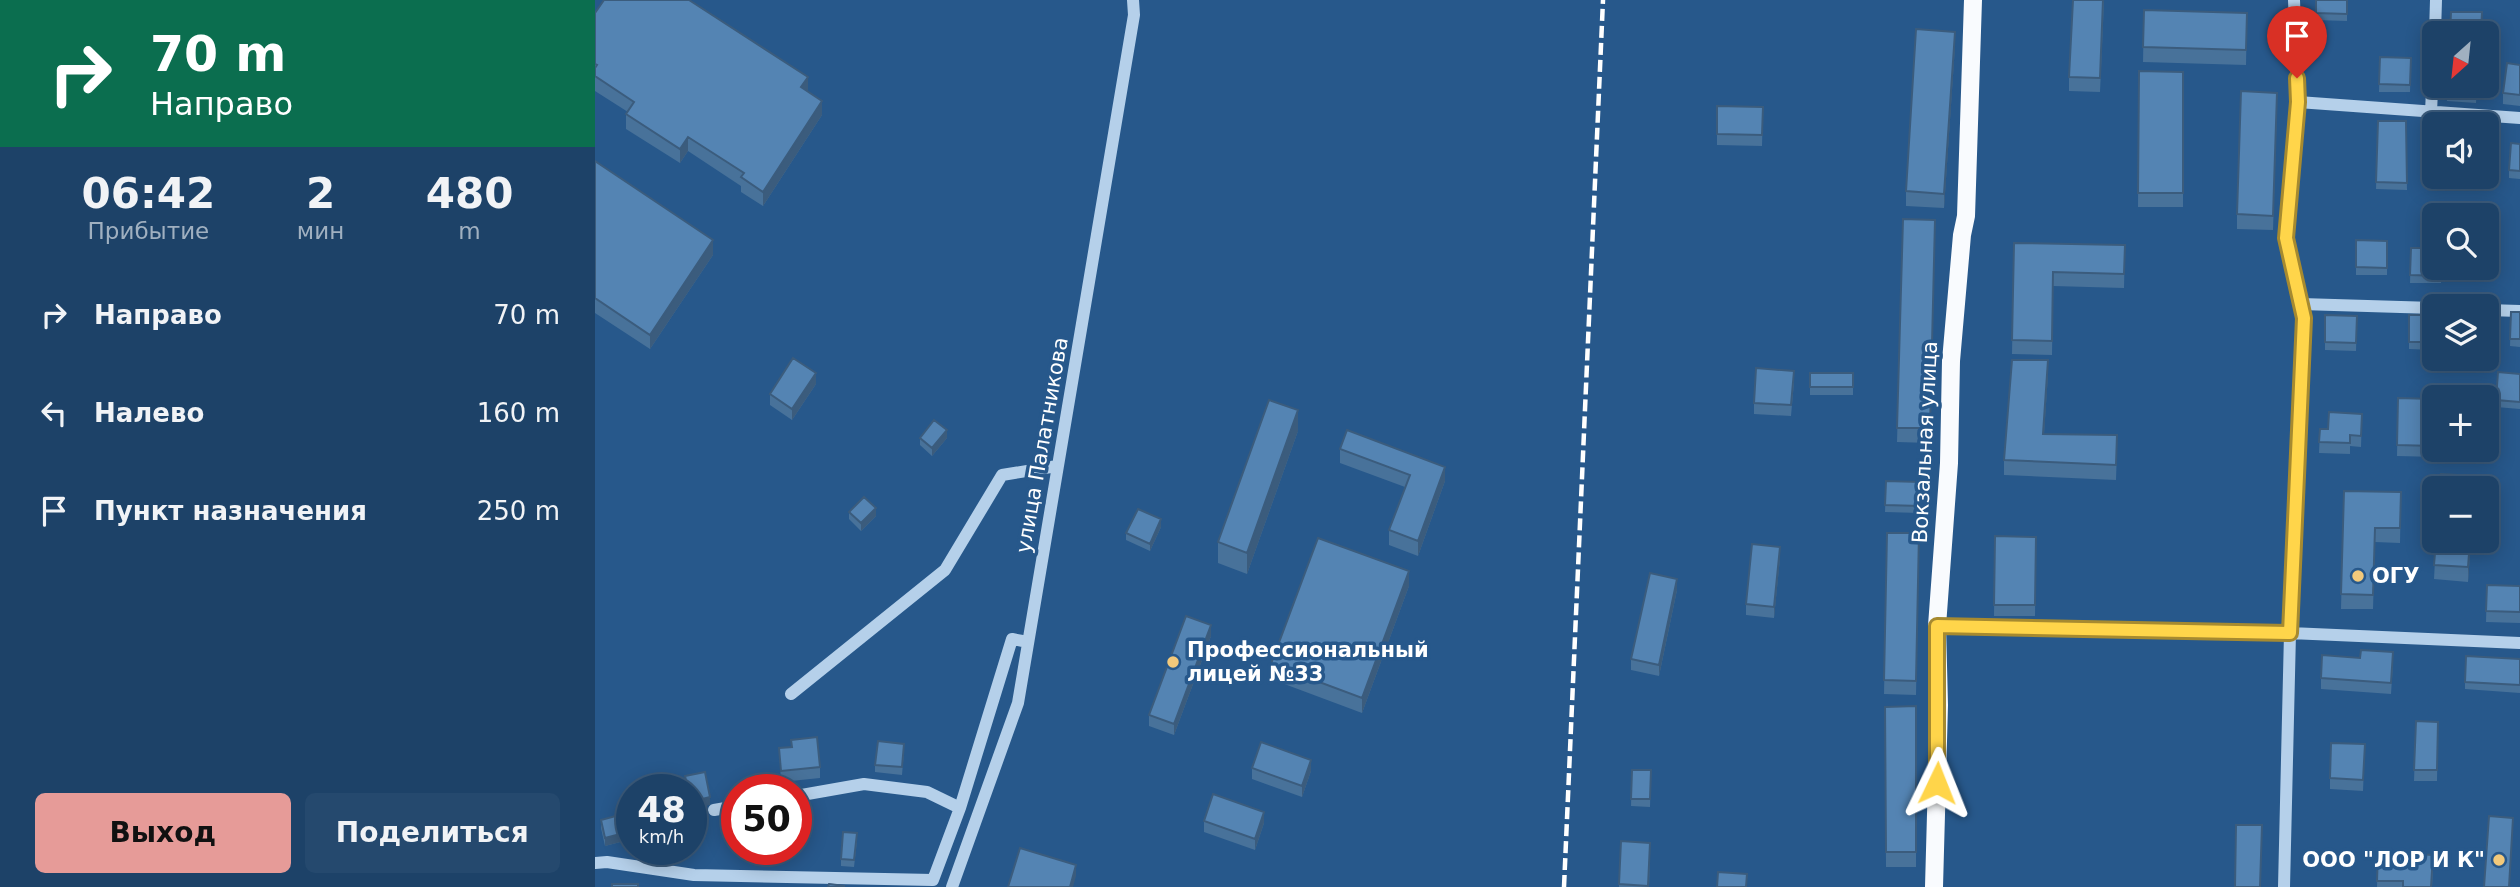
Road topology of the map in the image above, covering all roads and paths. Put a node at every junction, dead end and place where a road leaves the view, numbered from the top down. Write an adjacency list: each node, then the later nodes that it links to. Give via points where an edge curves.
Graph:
1 (1133, 0): 14 (street, улица Палатникова, via 1099,233)
2 (1973, 0): 15 (main road, Вокзальная улица, via 1966,216 1951,361)
3 (2294, 0): 6 (street)
4 (2436, 0): 5 (street)
5 (2435, 21)
6 (2298, 102): 7 (street); 10 (street, via 2286,238)
7 (2422, 112)
8 (2499, 117): 9 (street)
9 (2520, 118)
10 (2301, 304): 11 (street); 16 (street)
11 (2422, 308)
12 (2499, 310): 13 (street)
13 (2520, 311)
14 (1057, 466): 17 (street, улица Палатникова); 19 (street, via 1002,475 945,569)
15 (1937, 626): 16 (street); 26 (main road, Вокзальная улица)
16 (2290, 633): 18 (street); 27 (street)
17 (1028, 642): 21 (street, via 1012,639); 25 (street, улица Палатникова, via 1018,703)
18 (2520, 643)
19 (791, 694)
20 (812, 793): 21 (street, via 864,784 927,792)
21 (960, 808): 24 (street, via 933,880 694,875)
22 (721, 809): 23 (street)
23 (714, 810)
24 (595, 863)
25 (951, 887)
26 (1934, 887)
27 (2284, 887)

